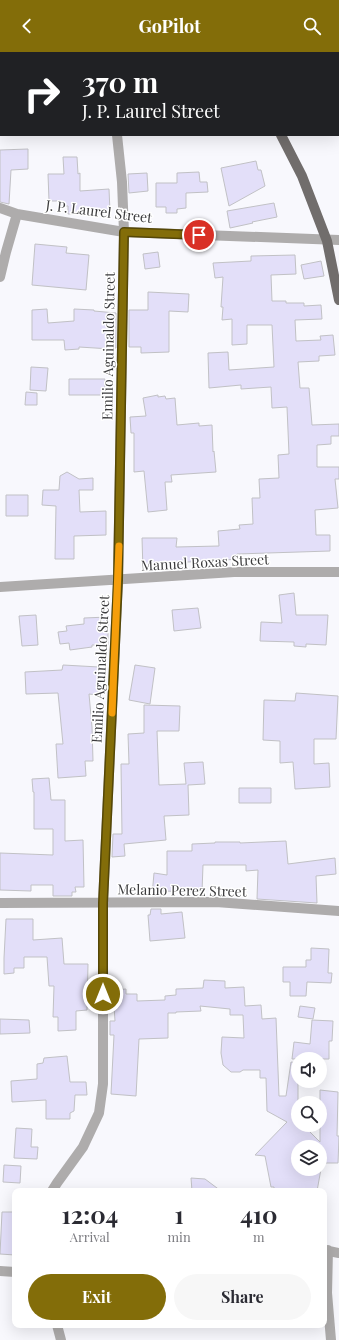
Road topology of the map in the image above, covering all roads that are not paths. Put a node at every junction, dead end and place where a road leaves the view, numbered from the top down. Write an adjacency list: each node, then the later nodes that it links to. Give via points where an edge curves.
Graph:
1 (117, 136): 5 (street, Emilio Aguinaldo Street)
2 (282, 136): 7 (main road, via 302,176)
3 (0, 208): 4 (street, J. P. Laurel Street)
4 (17, 214): 5 (street, J. P. Laurel Street); 8 (street)
5 (124, 232): 7 (street, J. P. Laurel Street); 11 (street, Emilio Aguinaldo Street)
6 (339, 240): 7 (street, J. P. Laurel Street)
7 (327, 241): 9 (main road)
8 (0, 277)
9 (339, 300)
10 (339, 572): 11 (street, Manuel Roxas Street, via 234,572)
11 (118, 580): 12 (street, Manuel Roxas Street); 14 (street, Emilio Aguinaldo Street)
12 (0, 587)
13 (0, 903): 14 (street, Melanio Perez Street)
14 (103, 903): 15 (street, Melanio Perez Street, via 216,902); 16 (street, Emilio Aguinaldo Street, via 103,1084 99,1114 84,1147)
15 (339, 911)
16 (54, 1188)
17 (327, 1250): 18 (street)
18 (339, 1253)
19 (0, 1271): 20 (street)
20 (12, 1272)
21 (327, 1293): 24 (street)
22 (58, 1328): 23 (street)
23 (61, 1340)
24 (331, 1340)

